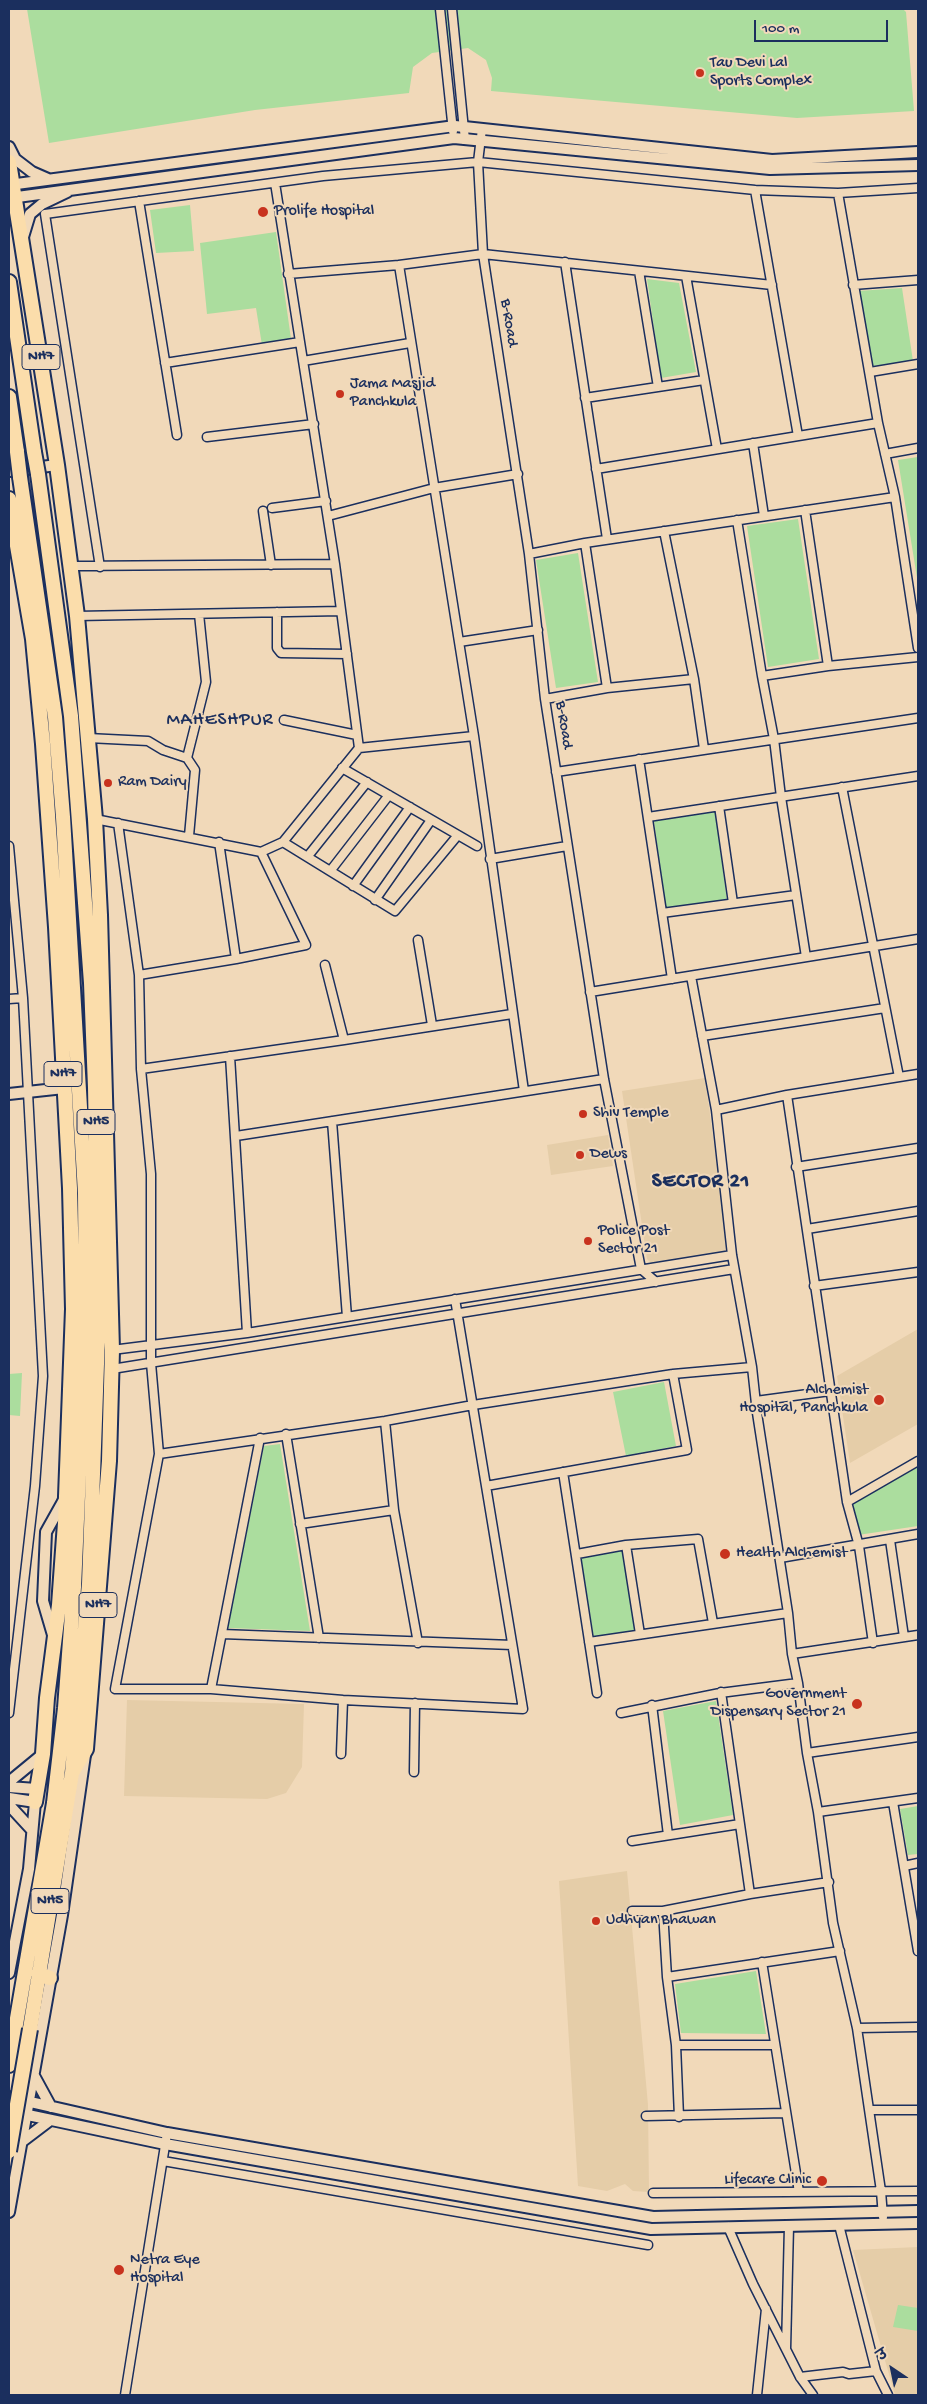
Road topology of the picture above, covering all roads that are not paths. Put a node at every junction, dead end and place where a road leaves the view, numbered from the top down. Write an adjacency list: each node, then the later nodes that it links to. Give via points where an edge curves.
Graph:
1 (440, 9): 3 (street)
2 (452, 9): 4 (street)
3 (452, 127): 4 (street); 6 (street); 14 (street)
4 (464, 127): 5 (street); 7 (street)
5 (482, 129): 8 (street, B-Road); 10 (street, via 772,160)
6 (454, 138): 7 (street); 16 (street)
7 (466, 140): 8 (street)
8 (480, 141): 12 (street, B-Road); 13 (street, via 770,168)
9 (9, 148): 14 (street, via 15,159)
10 (918, 152)
11 (9, 162): 19 (highway, NH7)
12 (478, 162): 15 (street); 18 (street); 23 (street, B-Road)
13 (918, 165)
14 (50, 180): 19 (street)
15 (275, 183): 21 (street); 27 (street)
16 (78, 188): 19 (street); 22 (street, via 42,204 30,214 25,226)
17 (918, 188): 20 (street)
18 (755, 190): 20 (street); 31 (street)
19 (11, 191): 22 (highway, NH7)
20 (838, 193): 32 (street)
21 (139, 201): 36 (street); 74 (street, via 44,214)
22 (24, 250): 52 (highway, NH7)
23 (484, 254): 24 (street); 25 (street); 55 (street, B-Road)
24 (565, 262): 26 (street); 42 (street)
25 (399, 265): 27 (street); 34 (street)
26 (639, 271): 28 (street); 40 (street)
27 (288, 274): 33 (street)
28 (686, 276): 31 (street); 39 (street)
29 (918, 280): 32 (street)
30 (9, 282): 142 (highway, NH5, bridge, via 71,716)
31 (772, 284): 46 (street)
32 (853, 285): 38 (street)
33 (300, 342): 35 (street); 36 (street)
34 (410, 343): 35 (street); 56 (street)
35 (304, 361): 44 (street)
36 (164, 363): 45 (street)
37 (918, 364): 38 (street)
38 (870, 372): 43 (street)
39 (704, 380): 40 (street); 50 (street)
40 (658, 387): 42 (street)
41 (9, 397): 54 (highway, NH5, bridge, via 17,452)
42 (586, 398): 53 (street)
43 (878, 423): 46 (street); 51 (street)
44 (314, 424): 47 (street); 59 (street)
45 (177, 435)
46 (798, 436): 48 (street)
47 (207, 437)
48 (753, 443): 50 (street); 65 (street)
49 (918, 448): 51 (street)
50 (717, 449): 53 (street)
51 (885, 454): 57 (street)
52 (57, 465): 54 (street); 73 (highway, NH7)
53 (596, 469): 68 (street)
54 (14, 474): 143 (highway, NH5, via 55,717)
55 (518, 474): 56 (street); 70 (street, B-Road)
56 (434, 488): 64 (street); 80 (street)
57 (895, 497): 61 (street); 81 (street)
58 (9, 499): 63 (highway, NH7)
59 (326, 501): 60 (street); 64 (street)
60 (272, 508)
61 (805, 510): 65 (street); 84 (street)
62 (263, 511): 72 (street)
63 (10, 516): 144 (highway, NH7, via 33,639 44,744)
64 (328, 516): 71 (street)
65 (764, 516): 66 (street)
66 (737, 520): 67 (street); 85 (street)
67 (664, 531): 68 (street); 86 (street)
68 (607, 539): 69 (street)
69 (585, 543): 70 (street); 87 (street)
70 (529, 554): 79 (street, B-Road)
71 (335, 564): 72 (street); 75 (street)
72 (272, 565): 74 (street)
73 (70, 566): 74 (street); 78 (highway, NH7)
74 (100, 567)
75 (341, 611): 76 (street); 82 (street)
76 (276, 612): 77 (street); 82 (street, via 277,648 281,653)
77 (198, 614): 78 (street); 97 (street, via 206,682)
78 (77, 616): 93 (highway, NH7)
79 (538, 630): 80 (street); 88 (street, B-Road)
80 (459, 642): 92 (street)
81 (918, 648)
82 (347, 654): 91 (street)
83 (918, 657): 84 (street)
84 (828, 666): 85 (street)
85 (762, 676): 94 (street)
86 (694, 679): 87 (street); 96 (street)
87 (607, 688): 88 (street)
88 (545, 699): 100 (street, B-Road)
89 (918, 718): 94 (street)
90 (284, 720): 91 (street)
91 (357, 735): 95 (street)
92 (474, 736): 95 (street); 121 (street)
93 (88, 738): 97 (street, via 148,741); 109 (highway, NH7)
94 (774, 739): 96 (street); 105 (street)
95 (358, 748): 99 (street)
96 (704, 749): 98 (street)
97 (187, 758): 113 (street, via 195,770)
98 (639, 759): 100 (street); 108 (street)
99 (342, 768): 102 (street); 115 (street)
100 (556, 772): 118 (street, B-Road)
101 (918, 776): 103 (street)
102 (366, 782): 104 (street); 120 (street)
103 (842, 787): 105 (street); 130 (street)
104 (389, 795): 107 (street); 122 (street)
105 (781, 797): 106 (street); 124 (street)
106 (719, 806): 108 (street); 126 (street)
107 (410, 807): 110 (street); 123 (street)
108 (648, 817): 127 (street)
109 (96, 819): 111 (street); 142 (highway, NH7)
110 (432, 820): 112 (street); 125 (street)
111 (118, 823): 113 (street); 134 (street)
112 (458, 835): 117 (street); 125 (street, via 395,911)
113 (190, 836): 114 (street)
114 (219, 842): 119 (street); 132 (street)
115 (283, 842): 119 (street); 120 (street)
116 (9, 846): 138 (street)
117 (477, 846)
118 (567, 846): 121 (street); 137 (street, B-Road)
119 (261, 852): 132 (street, via 306,945)
120 (308, 856): 122 (street)
121 (490, 859): 141 (street)
122 (331, 870): 123 (street)
123 (353, 886): 125 (street)
124 (796, 895): 126 (street); 131 (street)
125 (375, 900)
126 (733, 904): 127 (street)
127 (662, 913): 136 (street)
128 (918, 939): 130 (street)
129 (418, 940): 145 (street)
130 (874, 945): 131 (street); 140 (street)
131 (806, 957): 135 (street)
132 (236, 959): 134 (street)
133 (325, 965): 147 (street)
134 (139, 975): 149 (street)
135 (691, 976): 136 (street); 146 (street)
136 (672, 979): 137 (street)
137 (590, 992): 152 (street, B-Road)
138 (23, 998): 139 (street); 155 (street)
139 (9, 999)
140 (884, 1008): 146 (street); 151 (street)
141 (512, 1014): 145 (street); 154 (street)
142 (98, 1019): 177 (highway, NH7); 231 (highway, NH5, via 100,1309 89,1584)
143 (75, 1022): 144 (highway); 192 (highway, NH5, via 85,1193 86,1315)
144 (61, 1024): 153 (highway, NH7)
145 (432, 1025): 147 (street)
146 (702, 1036): 158 (street)
147 (344, 1040): 148 (street)
148 (230, 1056): 149 (street); 160 (street)
149 (141, 1069): 175 (street, via 151,1174)
150 (918, 1074): 151 (street)
151 (900, 1077): 157 (street)
152 (604, 1078): 154 (street); 166 (street, B-Road)
153 (64, 1088): 155 (street); 192 (highway, NH7, via 72,1308)
154 (524, 1091): 159 (street)
155 (29, 1093): 156 (street); 223 (street, via 43,1376 35,1486)
156 (9, 1094)
157 (787, 1095): 158 (street); 162 (street)
158 (716, 1110): 165 (street)
159 (332, 1121): 160 (street); 173 (street)
160 (236, 1136): 174 (street)
161 (918, 1148): 162 (street)
162 (796, 1166): 164 (street)
163 (918, 1211): 164 (street)
164 (807, 1229): 170 (street)
165 (732, 1255): 166 (street); 167 (street)
166 (641, 1269): 169 (street); 171 (street)
167 (734, 1269): 169 (street); 179 (street)
168 (918, 1272): 170 (street)
169 (656, 1282): 172 (street)
170 (814, 1286): 182 (street)
171 (456, 1300): 172 (street); 173 (street)
172 (458, 1313): 176 (street); 184 (street)
173 (347, 1317): 174 (street)
174 (244, 1333): 175 (street); 176 (street)
175 (151, 1345): 177 (street); 178 (street)
176 (244, 1348): 178 (street)
177 (112, 1350): 180 (highway, NH7)
178 (151, 1363): 180 (street); 188 (street)
179 (752, 1367): 181 (street); 183 (street)
180 (112, 1369): 226 (highway, NH7, via 109,1461)
181 (673, 1374): 184 (street); 190 (street, via 687,1450)
182 (830, 1391): 183 (street); 193 (street)
183 (756, 1401): 201 (street)
184 (473, 1405): 185 (street); 191 (street)
185 (384, 1421): 186 (street); 194 (street)
186 (286, 1434): 187 (street); 195 (street)
187 (260, 1438): 188 (street); 205 (street)
188 (159, 1454): 217 (street, via 115,1689)
189 (918, 1461): 193 (street)
190 (563, 1472): 191 (street); 200 (street)
191 (486, 1486): 214 (street)
192 (70, 1502): 204 (highway, NH5); 208 (highway, NH7)
193 (846, 1502): 199 (street)
194 (394, 1510): 195 (street); 212 (street)
195 (300, 1524): 210 (street)
196 (918, 1534): 197 (street)
197 (890, 1540): 199 (street); 209 (street)
198 (626, 1545): 200 (street); 203 (street, via 698,1539); 206 (street)
199 (859, 1546): 201 (street); 213 (street)
200 (577, 1554): 211 (street)
201 (780, 1558): 202 (street)
202 (788, 1613): 203 (street); 215 (street)
203 (713, 1623): 206 (street)
204 (70, 1634): 208 (highway, NH7); 261 (highway, NH5, via 56,1785)
205 (222, 1634): 210 (street); 217 (street)
206 (640, 1634): 211 (street)
207 (918, 1635): 209 (street)
208 (55, 1636): 228 (highway)
209 (904, 1637): 213 (street)
210 (318, 1638): 212 (street)
211 (589, 1642): 219 (street)
212 (418, 1643): 214 (street)
213 (873, 1643): 215 (street)
214 (512, 1645): 221 (street, via 523,1709)
215 (792, 1654): 216 (street)
216 (798, 1683): 218 (street); 227 (street)
217 (211, 1689): 220 (street)
218 (722, 1692): 222 (street); 240 (street)
219 (597, 1693)
220 (343, 1700): 221 (street); 229 (street)
221 (415, 1703): 230 (street)
222 (652, 1705): 224 (street); 242 (street)
223 (9, 1713)
224 (621, 1713)
225 (918, 1737): 227 (street)
226 (86, 1749): 231 (highway, NH7); 255 (street, via 62,1915)
227 (807, 1753): 239 (street)
228 (43, 1754): 232 (street); 234 (highway)
229 (341, 1754)
230 (414, 1772)
231 (72, 1773): 255 (highway, NH5)
232 (9, 1782)
233 (9, 1787): 234 (street)
234 (36, 1796): 235 (street); 241 (street)
235 (9, 1798)
236 (918, 1798): 237 (street)
237 (894, 1802): 239 (street); 245 (street)
238 (9, 1805): 241 (street)
239 (818, 1812): 246 (street)
240 (740, 1824): 242 (street); 247 (street)
241 (32, 1830): 254 (street, via 29,1869)
242 (668, 1835): 243 (street)
243 (632, 1841)
244 (918, 1863): 245 (street)
245 (904, 1866): 250 (street)
246 (829, 1882): 247 (street); 251 (street, via 833,1923)
247 (750, 1894): 249 (street)
248 (632, 1911): 249 (street)
249 (663, 1911): 256 (street)
250 (916, 1923): 252 (street)
251 (840, 1951): 253 (street); 258 (street)
252 (918, 1951)
253 (762, 1962): 256 (street); 260 (street)
254 (9, 1973)
255 (44, 1976): 262 (street); 276 (highway, NH5, bridge, via 30,2029)
256 (667, 1977): 259 (street)
257 (918, 2027): 258 (street)
258 (857, 2028): 266 (street)
259 (676, 2045): 260 (street); 272 (street)
260 (775, 2045): 269 (street)
261 (9, 2065)
262 (33, 2074): 264 (street); 265 (street)
263 (9, 2096): 264 (street)
264 (28, 2101): 265 (street); 270 (street)
265 (51, 2107): 274 (street)
266 (870, 2110): 267 (street); 280 (street)
267 (918, 2110)
268 (9, 2111): 270 (street)
269 (785, 2114): 272 (street); 279 (street)
270 (25, 2115): 273 (street); 276 (street)
271 (646, 2116): 272 (street)
272 (678, 2117)
273 (49, 2121): 275 (street); 276 (street)
274 (167, 2133): 275 (street); 284 (street, via 653,2217)
275 (166, 2144): 277 (street); 289 (street, via 651,2229)
276 (15, 2147): 283 (street)
277 (163, 2160): 290 (street); 295 (street)
278 (918, 2191): 280 (street)
279 (799, 2192): 280 (street); 281 (street)
280 (881, 2192): 284 (street)
281 (653, 2193)
282 (918, 2211): 284 (street)
283 (9, 2212)
284 (882, 2212): 286 (street)
285 (918, 2223): 286 (street)
286 (884, 2224): 287 (street)
287 (839, 2225): 288 (street); 293 (street)
288 (789, 2226): 289 (street); 292 (street)
289 (728, 2227): 291 (street)
290 (648, 2245)
291 (766, 2309): 292 (street); 296 (street)
292 (786, 2350): 294 (street)
293 (876, 2371): 294 (street); 298 (street)
294 (800, 2377): 297 (street)
295 (125, 2395)
296 (757, 2395)
297 (814, 2395)
298 (888, 2395)

